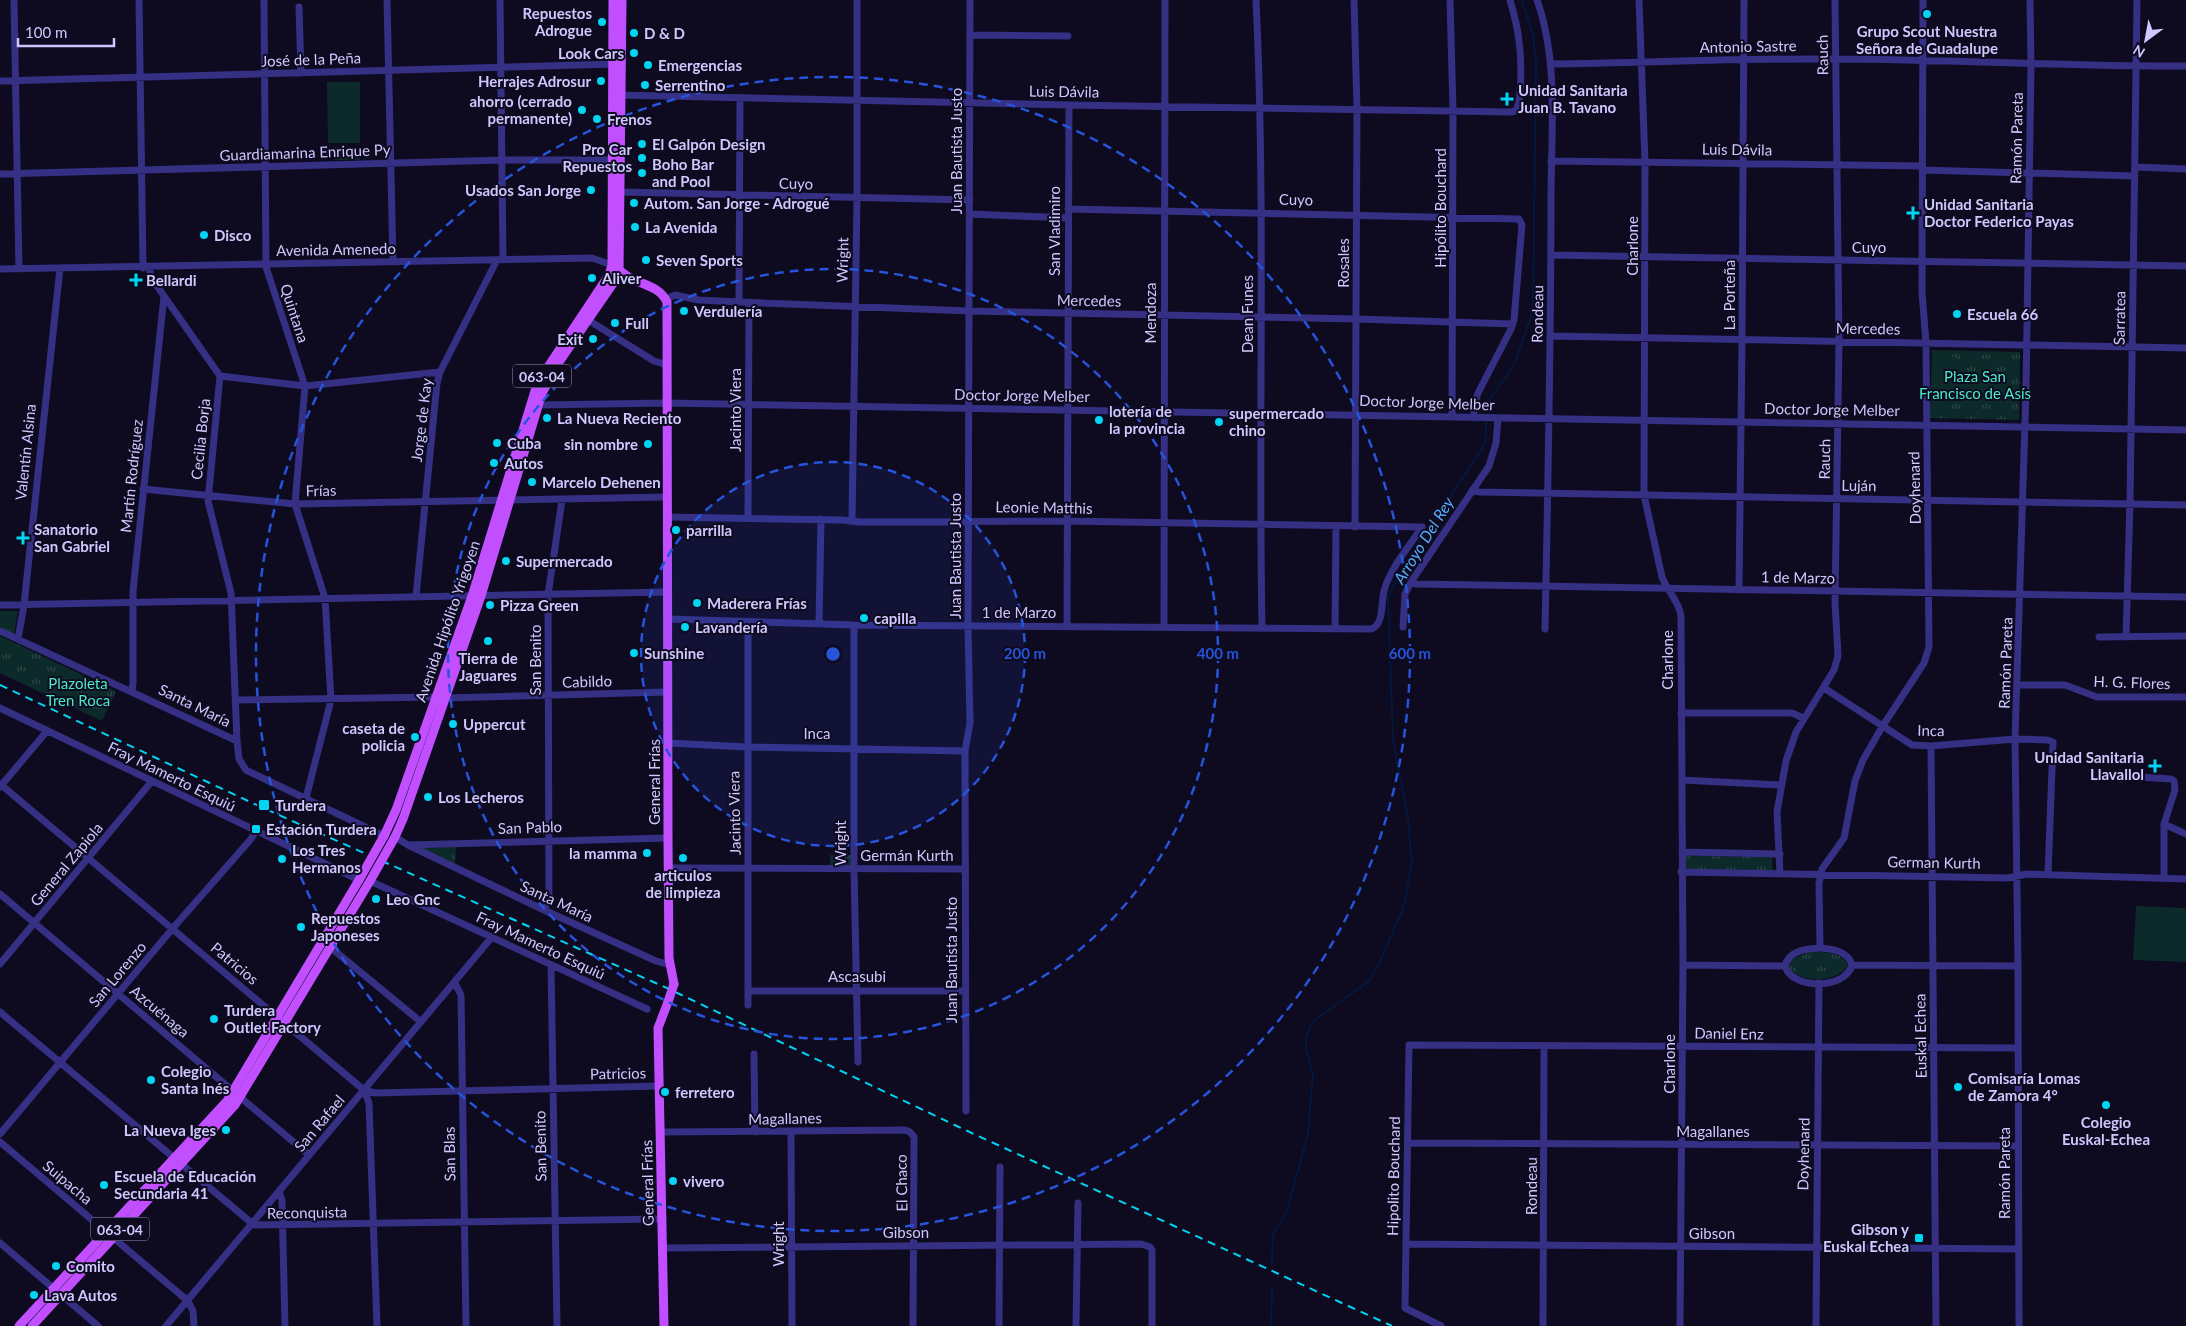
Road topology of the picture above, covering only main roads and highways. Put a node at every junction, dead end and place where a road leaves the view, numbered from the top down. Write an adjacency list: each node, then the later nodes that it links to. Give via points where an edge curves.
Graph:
1 (613, 0): 3 (main road, Avenida Hipólito Yrigoyen / 063-04)
2 (622, 0): 3 (main road, Avenida Hipólito Yrigoyen / 063-04)
3 (617, 64): 4 (main road, Avenida Hipólito Yrigoyen / 063-04)
4 (617, 95): 5 (main road, Avenida Hipólito Yrigoyen / 063-04, via 621,192); 5 (main road, Avenida Hipólito Yrigoyen / 063-04, via 611,160)
5 (616, 267): 6 (main road, Avenida Hipólito Yrigoyen / 063-04, via 612,285 548,379); 6 (main road, Avenida Hipólito Yrigoyen / 063-04, via 539,383); 12 (main road, General Frías, bridge, via 657,290 666,299 668,308 668,868 670,965 674,984 658,1028)
6 (505, 501): 7 (main road, Avenida Hipólito Yrigoyen / 063-04)
7 (476, 596): 8 (main road, Avenida Hipólito Yrigoyen / 063-04, bridge, via 394,816); 8 (main road, Avenida Hipólito Yrigoyen / 063-04, bridge, via 446,698 395,837 330,947)
8 (281, 1019): 9 (main road, Avenida Hipólito Yrigoyen / 063-04, via 236,1094)
9 (57, 1291): 10 (main road, Avenida Hipólito Yrigoyen / 063-04); 11 (main road, Avenida Hipólito Yrigoyen / 063-04)
10 (20, 1326)
11 (32, 1326)
12 (664, 1326)

